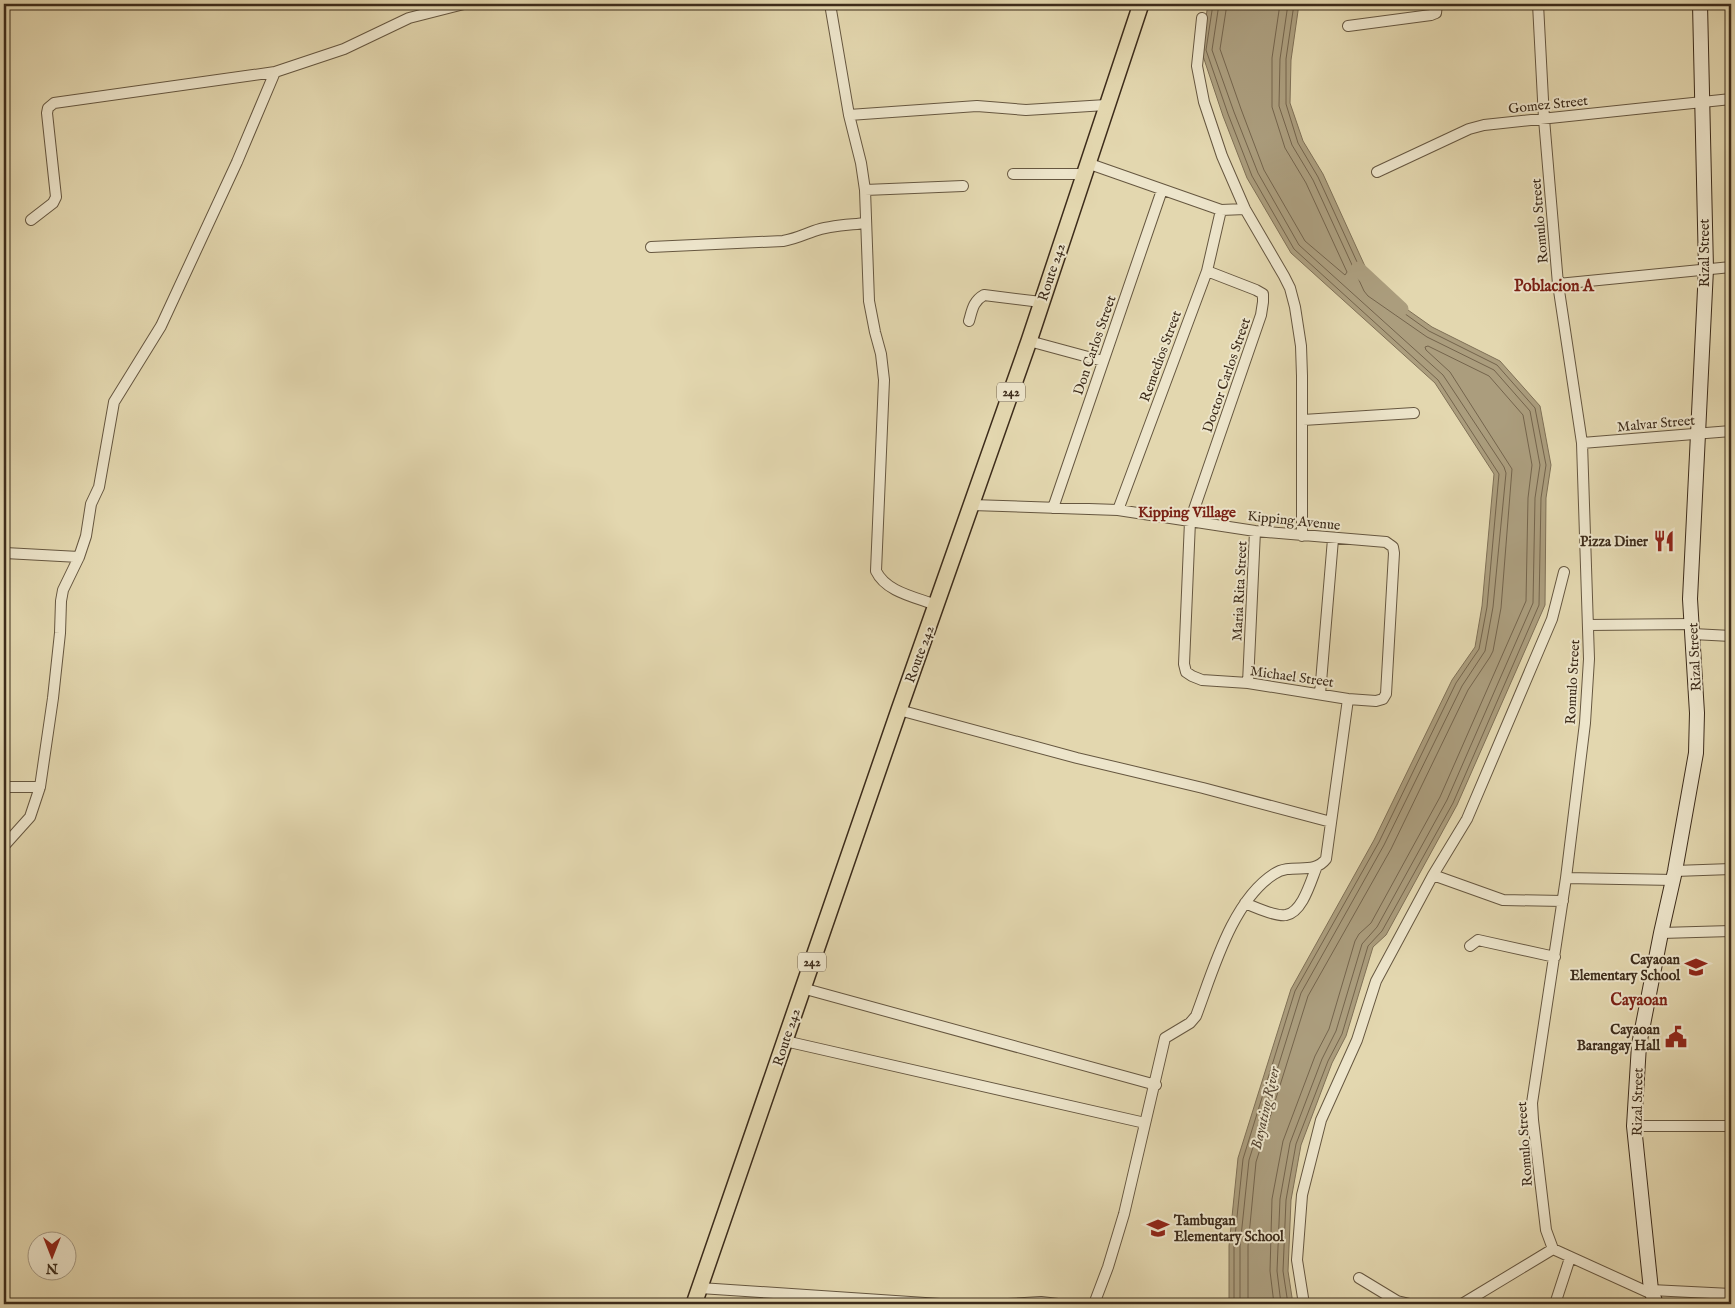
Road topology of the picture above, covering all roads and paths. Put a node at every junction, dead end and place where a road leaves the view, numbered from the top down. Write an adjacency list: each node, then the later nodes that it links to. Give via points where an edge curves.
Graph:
1 (464, 4): 9 (street, via 409,18 344,49)
2 (830, 4): 13 (street)
3 (1141, 4): 12 (main road, Route 242 / 242)
4 (1437, 4): 8 (street, via 1436,13 1431,15)
5 (1538, 4): 14 (street, Romulo Street)
6 (1700, 4): 11 (street, Rizal Street)
7 (1202, 18): 21 (street, via 1197,66 1204,102 1222,156)
8 (1348, 26)
9 (275, 72): 23 (street, via 54,103 47,113 56,196 53,203); 47 (street, via 161,326 115,397 99,487 91,504)
10 (1731, 99): 11 (street, Gomez Street)
11 (1702, 102): 14 (street, Gomez Street); 27 (street, Rizal Street)
12 (1106, 105): 13 (street, via 1026,110 976,106); 15 (main road, Route 242 / 242)
13 (849, 115): 19 (street)
14 (1544, 119): 16 (street, Gomez Street, via 1469,129); 29 (street, Romulo Street)
15 (1085, 169): 17 (street); 20 (street); 30 (main road, Route 242 / 242)
16 (1377, 172)
17 (1013, 174)
18 (963, 186): 19 (street)
19 (865, 190): 24 (street)
20 (1162, 190): 22 (street); 33 (street, Don Carlos Street)
21 (1245, 209): 22 (street); 35 (street, via 1284,276 1293,301 1301,346)
22 (1222, 210): 28 (street, Remedios Street)
23 (31, 220)
24 (866, 223): 25 (street, via 814,231 783,241); 49 (street, via 869,301 884,380 876,571 888,587)
25 (651, 247)
26 (1731, 267): 27 (street)
27 (1706, 269): 29 (street); 37 (street, Rizal Street)
28 (1206, 271): 41 (street, Remedios Street); 42 (street, Doctor Carlos Street, via 1256,290 1263,294 1263,302)
29 (1558, 284): 38 (street, Romulo Street)
30 (1042, 302): 31 (street, via 984,295 974,304); 32 (main road, Route 242 / 242)
31 (969, 321)
32 (1029, 341): 33 (street); 39 (main road, Route 242 / 242)
33 (1103, 362): 40 (street, Don Carlos Street)
34 (1414, 413): 35 (street)
35 (1303, 420): 44 (street)
36 (1731, 431): 37 (street, Malvar Street)
37 (1697, 434): 38 (street, Malvar Street); 51 (street, Rizal Street, via 1690,599)
38 (1582, 443): 50 (street, Romulo Street)
39 (972, 505): 40 (street); 49 (main road, Route 242 / 242)
40 (1052, 508): 41 (street, Kipping Avenue)
41 (1118, 510): 42 (street, Kipping Avenue)
42 (1190, 521): 43 (street, Kipping Avenue); 53 (street, Michael Street, via 1186,672 1202,680)
43 (1255, 531): 44 (street, Kipping Avenue); 53 (street, Maria Rita Street)
44 (1302, 536): 45 (street, Kipping Avenue)
45 (1333, 539): 54 (street); 55 (street, Kipping Avenue, via 1386,542 1393,547)
46 (5, 553): 47 (street)
47 (79, 557): 59 (street, via 61,601 53,698)
48 (1564, 572): 64 (street, via 1552,619 1467,819)
49 (936, 605): 57 (main road, Route 242 / 242)
50 (1588, 625): 51 (street); 66 (street, Romulo Street, via 1585,724)
51 (1692, 629): 52 (street); 65 (street, Rizal Street, via 1696,753)
52 (1731, 636)
53 (1248, 683): 54 (street, Michael Street)
54 (1320, 694): 56 (street, Michael Street)
55 (1386, 694): 56 (street, Michael Street, via 1376,701)
56 (1348, 699): 60 (street)
57 (899, 710): 60 (street); 73 (main road, Route 242 / 242)
58 (4, 787): 59 (street)
59 (40, 787): 61 (street, via 30,816)
60 (1331, 822): 62 (street, via 1326,859)
61 (4, 846)
62 (1318, 866): 68 (street, via 1294,867 1274,874); 68 (street, via 1297,909 1287,915)
63 (1731, 869): 65 (street)
64 (1433, 875): 67 (street, via 1503,900); 90 (street, via 1376,982 1357,1040 1321,1120 1302,1195 1297,1260)
65 (1675, 875): 66 (street); 70 (street, Rizal Street)
66 (1566, 878): 67 (street, Romulo Street)
67 (1563, 901): 72 (street, Romulo Street)
68 (1245, 903): 75 (street, via 1224,943 1196,1016 1165,1038)
69 (1731, 931): 70 (street)
70 (1661, 933): 77 (street, Rizal Street, via 1639,1045)
71 (1470, 946): 72 (street, via 1478,940)
72 (1555, 957): 79 (street, Romulo Street, via 1532,1103 1546,1230)
73 (802, 988): 74 (main road, Route 242 / 242); 75 (street)
74 (785, 1041): 76 (street); 82 (main road, Route 242 / 242)
75 (1156, 1086): 76 (street)
76 (1145, 1123): 89 (street, via 1124,1214)
77 (1634, 1126): 78 (street); 84 (street, Rizal Street)
78 (1731, 1126)
79 (1553, 1249): 80 (street); 92 (street)
80 (1570, 1258): 84 (street); 93 (street)
81 (1359, 1278): 91 (street, via 1397,1301)
82 (700, 1288): 85 (main road, Route 242 / 242); 86 (street)
83 (1731, 1294): 84 (street)
84 (1653, 1296)
85 (694, 1304)
86 (940, 1304)
87 (1008, 1304): 88 (street)
88 (1058, 1304)
89 (1094, 1304)
90 (1304, 1304)
91 (1410, 1304)
92 (1462, 1304)
93 (1555, 1304)

